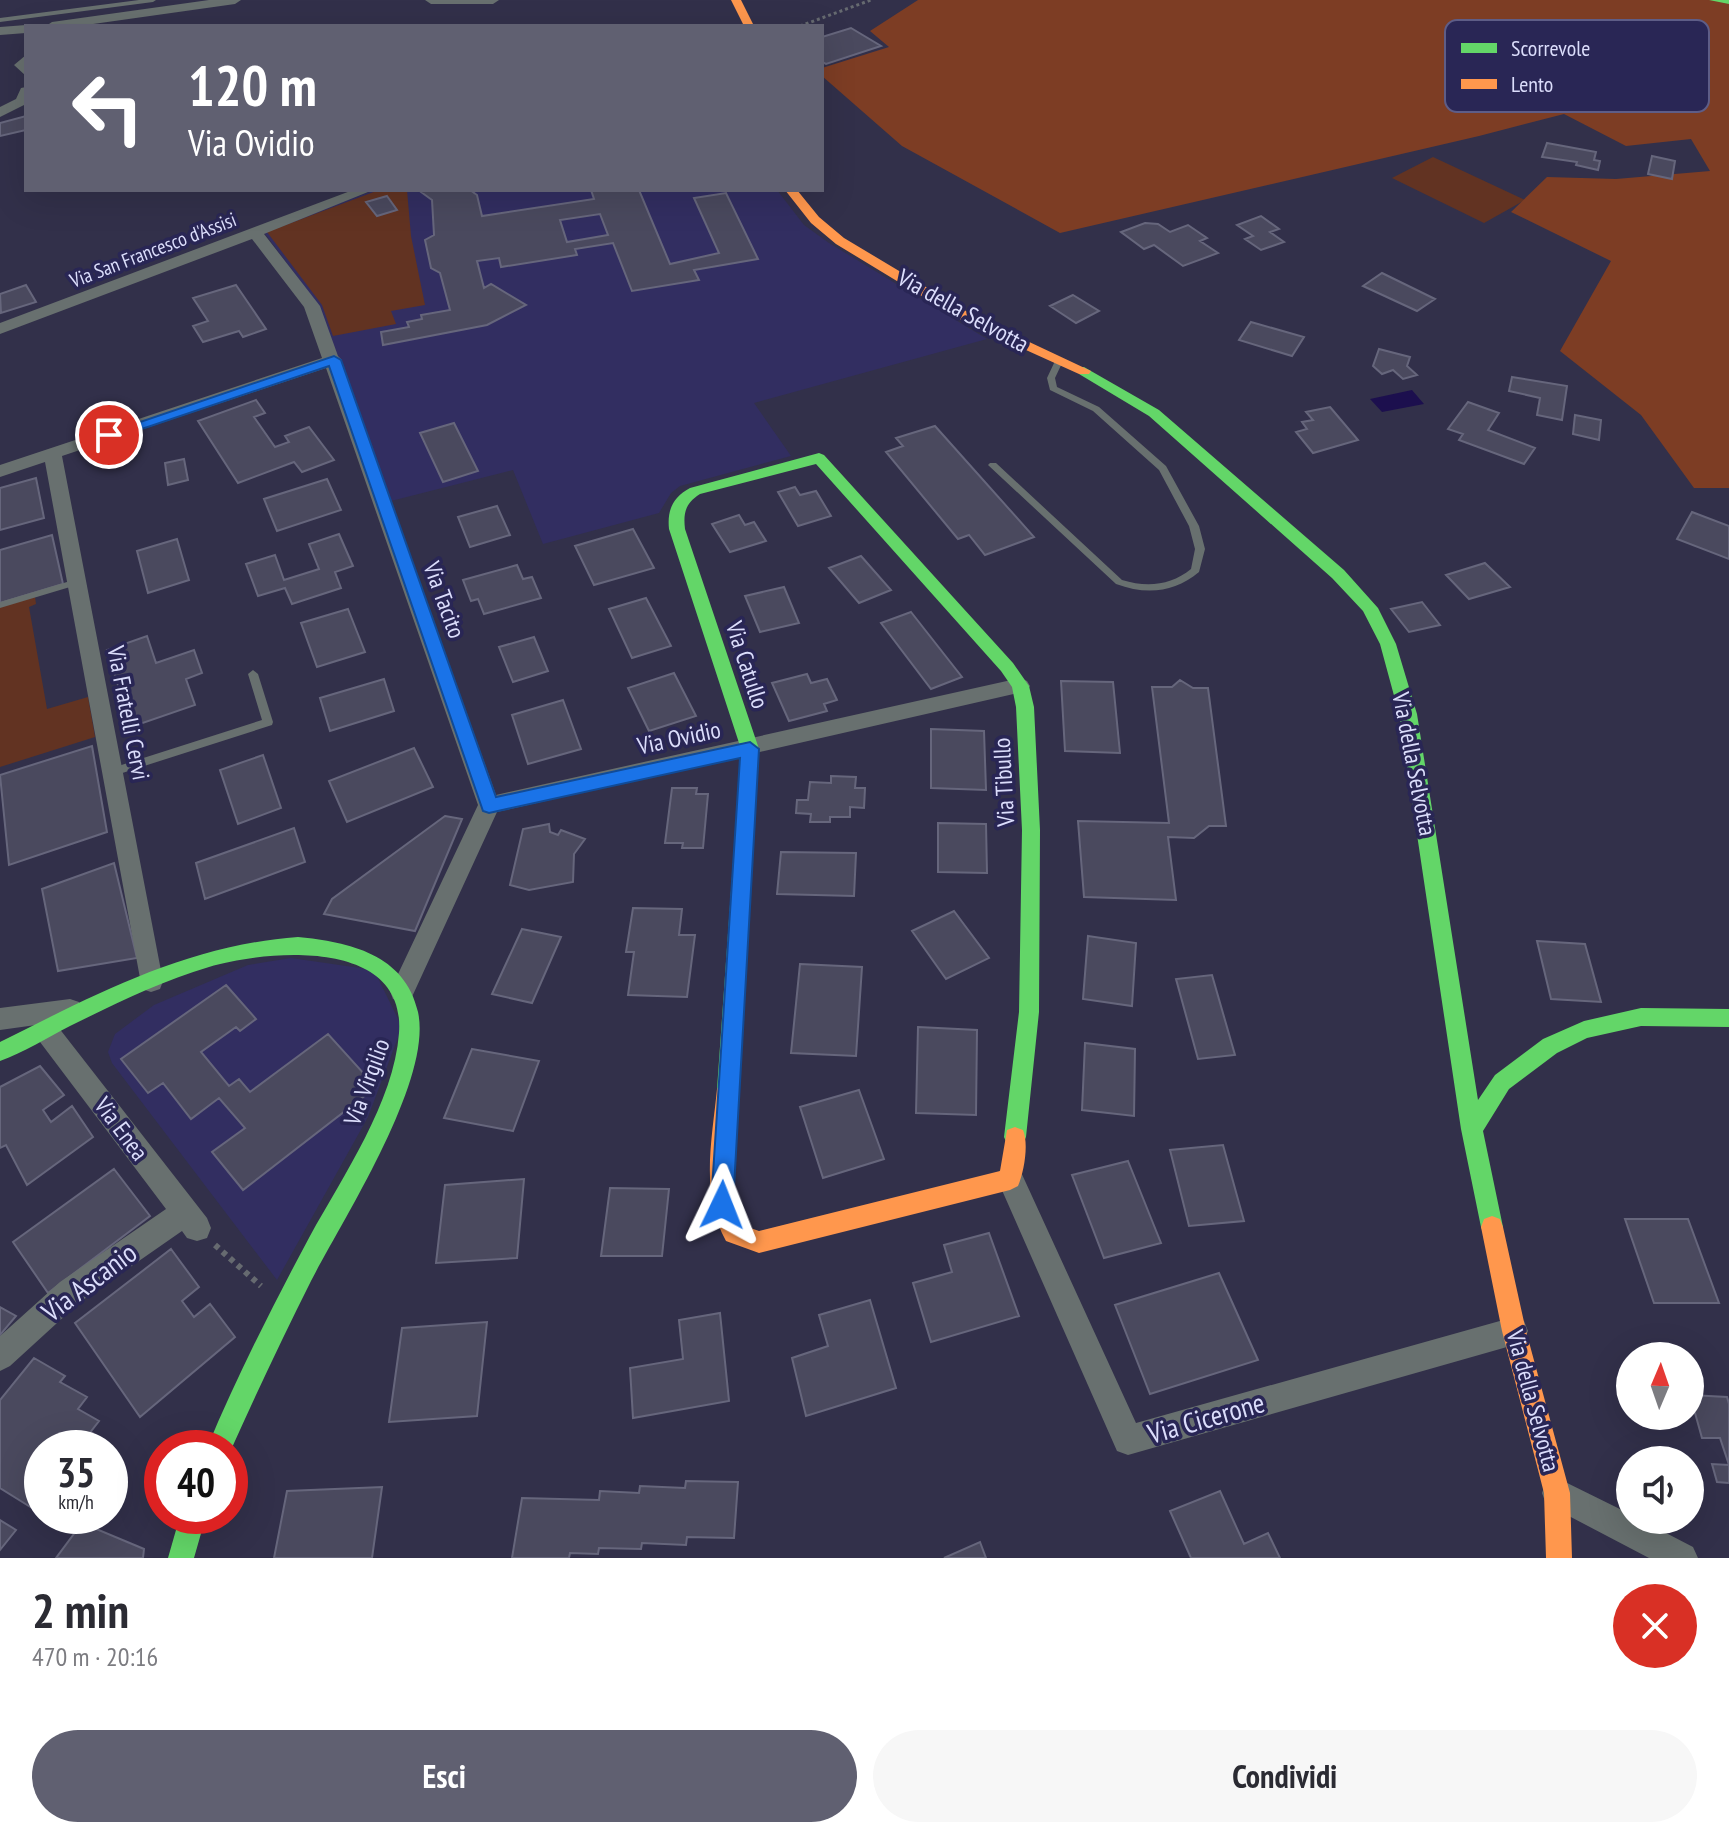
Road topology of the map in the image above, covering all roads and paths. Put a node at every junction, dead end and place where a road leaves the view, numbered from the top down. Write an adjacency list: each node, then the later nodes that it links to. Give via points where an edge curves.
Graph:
1 (235, 0): 7 (street)
2 (431, 0): 3 (street)
3 (493, 0)
4 (871, 0): 10 (path)
5 (1714, 0): 6 (street)
6 (1729, 1)
7 (159, 3): 8 (lane); 9 (street)
8 (0, 20)
9 (61, 24)
10 (805, 24)
11 (24, 29): 12 (street)
12 (0, 31)
13 (24, 91): 15 (street)
14 (24, 96): 16 (street)
15 (0, 98)
16 (0, 113)
17 (361, 192): 19 (street, Via San Francesco d'Assisi)
18 (793, 192): 22 (street, Via della Selvotta, via 840,241 971,320)
19 (255, 232): 20 (street, Via San Francesco d'Assisi); 21 (street, Via Tacito, via 312,306)
20 (0, 329)
21 (334, 360): 23 (street); 33 (street, Via Tacito)
22 (1059, 361): 25 (lane, via 1051,378 1053,388 1096,409 1163,468 1194,526 1200,549 1196,570 1158,588 1119,582); 41 (street, Via della Selvotta, via 1108,384 1166,422 1338,574 1377,622 1408,714)
23 (53, 454): 26 (street); 27 (street, Via Fratelli Cervi)
24 (819, 458): 30 (street, Via Tibullo); 31 (street, Via Catullo, via 695,491 675,510)
25 (993, 465)
26 (0, 471)
27 (77, 582): 28 (lane); 32 (street, Via Fratelli Cervi)
28 (0, 605)
29 (253, 674): 32 (lane, via 268,722)
30 (1020, 686): 31 (street, Via Ovidio); 42 (street, Via Tibullo, via 1031,830 1031,965)
31 (750, 749): 33 (street, Via Ovidio); 42 (street, Via Catullo, via 721,1194 725,1222 734,1235 768,1241)
32 (113, 772): 34 (street, Via Fratelli Cervi)
33 (489, 805): 35 (street)
34 (151, 981): 35 (street, via 227,953 294,945 336,950 372,963); 36 (street)
35 (402, 991): 47 (street, Via Virgilio, via 408,1044 378,1128)
36 (93, 1007): 38 (street); 39 (street)
37 (1729, 1018): 41 (street, via 1641,1017 1584,1030 1550,1046 1502,1082)
38 (0, 1019)
39 (46, 1030): 40 (street); 43 (street, Via Enea)
40 (0, 1052)
41 (1472, 1129): 45 (street, Via della Selvotta)
42 (1010, 1179): 45 (street, Via Cicerone, via 1128,1440)
43 (196, 1226): 44 (path); 46 (street, Via Ascanio, via 70,1292)
44 (268, 1292)
45 (1514, 1331): 48 (street, Via della Selvotta)
46 (0, 1356)
47 (228, 1430)
48 (1557, 1493): 51 (street); 52 (street, Via della Selvotta)
49 (188, 1534): 50 (street)
50 (181, 1558)
51 (1559, 1558)
52 (1682, 1558)

